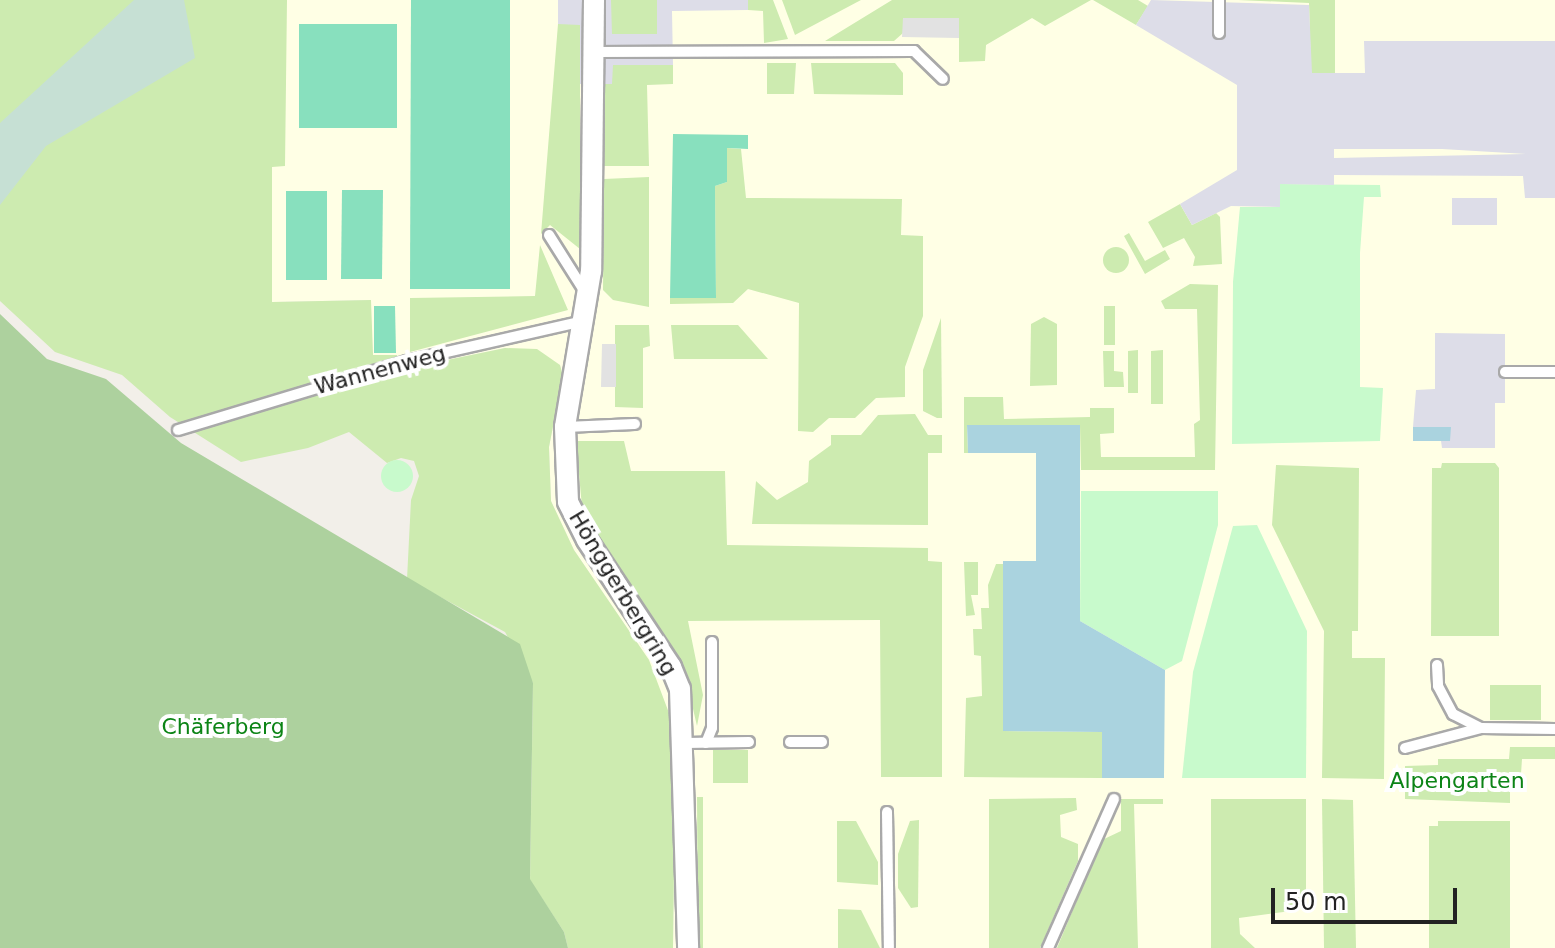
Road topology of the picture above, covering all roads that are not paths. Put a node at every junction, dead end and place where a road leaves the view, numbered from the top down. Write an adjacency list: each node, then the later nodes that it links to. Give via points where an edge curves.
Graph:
1 (594, 0): 4 (street, Hönggerbergring)
2 (1219, 0): 3 (lane)
3 (1219, 33)
4 (594, 52): 5 (lane, via 914,51); 7 (street, Hönggerbergring)
5 (943, 79)
6 (549, 235): 7 (lane)
7 (588, 297): 8 (street, Hönggerbergring)
8 (585, 321): 12 (street, Hönggerbergring); 13 (lane, Wannenweg, via 407,361)
9 (1505, 372): 10 (lane)
10 (1555, 372)
11 (635, 424): 12 (lane)
12 (565, 427): 21 (street, Hönggerbergring, via 568,502 587,540 671,667 685,711)
13 (178, 430)
14 (712, 642): 22 (lane, via 712,728)
15 (1437, 665): 16 (lane, via 1453,714)
16 (1481, 728): 17 (lane); 23 (lane)
17 (1555, 729)
18 (749, 742): 22 (lane)
19 (790, 742): 20 (lane)
20 (822, 742)
21 (685, 743): 22 (lane); 26 (street, Hönggerbergring)
22 (706, 743)
23 (1405, 748)
24 (1114, 799): 28 (lane)
25 (887, 812): 27 (lane)
26 (688, 948)
27 (889, 948)
28 (1048, 948)

